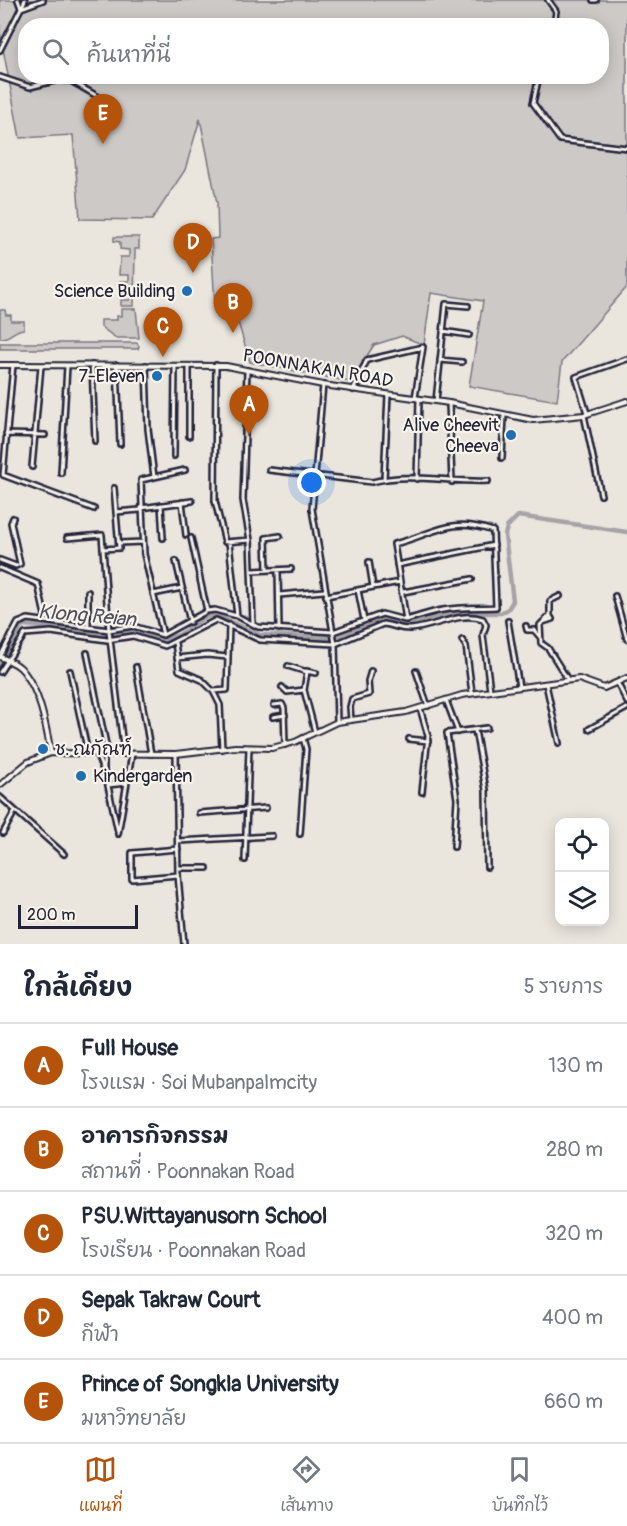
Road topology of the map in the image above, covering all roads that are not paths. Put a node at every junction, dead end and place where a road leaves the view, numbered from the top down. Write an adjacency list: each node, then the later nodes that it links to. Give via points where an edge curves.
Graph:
1 (18, 0): 5 (street)
2 (25, 0): 5 (street)
3 (43, 0): 5 (street)
4 (548, 0): 6 (street, via 556,11)
5 (21, 8): 7 (street)
6 (555, 18)
7 (0, 51)
8 (0, 77): 9 (street)
9 (18, 83)
10 (21, 84): 11 (street)
11 (42, 84)
12 (76, 84): 14 (street, via 104,100)
13 (537, 84): 15 (street, via 533,103 560,140)
14 (110, 116)
15 (627, 148)
16 (468, 306): 17 (street, via 446,304)
17 (442, 332): 18 (street); 20 (street)
18 (469, 335)
19 (627, 359): 40 (street, via 576,377)
20 (440, 360): 21 (street); 37 (street)
21 (462, 362)
22 (0, 365): 23 (street, POONNAKAN ROAD)
23 (13, 365): 30 (street, POONNAKAN ROAD); 42 (street)
24 (92, 365): 25 (street, POONNAKAN ROAD); 31 (street, POONNAKAN ROAD); 46 (street)
25 (117, 365): 26 (street, POONNAKAN ROAD); 47 (street)
26 (146, 365): 27 (street, POONNAKAN ROAD); 56 (street)
27 (176, 365): 28 (street, POONNAKAN ROAD); 48 (street)
28 (189, 365): 29 (street, POONNAKAN ROAD); 45 (street)
29 (216, 365): 32 (street, POONNAKAN ROAD); 77 (street, via 214,501)
30 (41, 366): 31 (street, POONNAKAN ROAD); 43 (street)
31 (67, 366): 54 (street)
32 (247, 368): 33 (street, POONNAKAN ROAD); 75 (street, via 243,500)
33 (322, 385): 34 (street, POONNAKAN ROAD); 55 (street)
34 (353, 390): 35 (street, POONNAKAN ROAD); 36 (street, via 367,360 423,347)
35 (388, 395): 36 (street, POONNAKAN ROAD); 57 (street)
36 (417, 398): 37 (street, POONNAKAN ROAD); 58 (street)
37 (436, 401): 39 (street, POONNAKAN ROAD)
38 (627, 401): 40 (street, POONNAKAN ROAD)
39 (449, 403): 41 (street, POONNAKAN ROAD); 60 (street)
40 (585, 414): 41 (street, POONNAKAN ROAD, via 542,420); 62 (street)
41 (504, 416): 49 (street)
42 (6, 434): 43 (street); 51 (street)
43 (35, 435): 44 (street); 50 (street)
44 (45, 435)
45 (189, 436)
46 (96, 441)
47 (120, 444)
48 (174, 456)
49 (502, 458)
50 (32, 467)
51 (2, 468): 66 (street, via 3,475)
52 (185, 470): 56 (street)
53 (269, 470): 55 (street)
54 (62, 473)
55 (315, 474): 57 (street, via 372,482); 95 (street, via 312,509)
56 (154, 477): 67 (street, via 141,480)
57 (384, 479): 58 (street)
58 (417, 479): 60 (street)
59 (488, 481): 60 (street)
60 (452, 482)
61 (114, 488): 68 (street)
62 (602, 495)
63 (192, 501): 64 (street)
64 (182, 502): 65 (street); 70 (street)
65 (161, 505): 67 (street); 73 (street)
66 (94, 509)
67 (141, 509): 68 (street); 76 (street)
68 (116, 512): 78 (street)
69 (13, 518): 81 (street, via 20,564)
70 (186, 535)
71 (280, 536): 87 (street, via 266,538)
72 (67, 538): 80 (street, via 102,535)
73 (163, 538)
74 (191, 538): 103 (street)
75 (250, 540): 77 (street); 89 (street)
76 (143, 542): 78 (street); 98 (street)
77 (226, 542): 104 (street)
78 (119, 543): 80 (street, via 119,548)
79 (494, 545): 84 (street); 84 (street, via 493,531 471,525 439,527 394,544); 107 (street, via 497,607 451,609)
80 (103, 549): 115 (street)
81 (0, 560)
82 (176, 561): 93 (street)
83 (369, 562): 92 (street)
84 (397, 565): 91 (street)
85 (0, 568): 105 (street, via 38,584)
86 (291, 569): 88 (street)
87 (267, 570): 88 (street); 89 (street)
88 (278, 570): 99 (street)
89 (252, 571): 110 (street)
90 (472, 579): 97 (street)
91 (400, 582): 92 (street); 97 (street)
92 (373, 587): 94 (street)
93 (182, 588): 98 (street); 109 (street)
94 (358, 590): 100 (street); 106 (street)
95 (324, 591): 99 (street); 100 (street)
96 (88, 592): 112 (street)
97 (403, 592): 107 (street)
98 (153, 594): 117 (street)
99 (278, 596): 114 (street)
100 (326, 596): 116 (street)
101 (560, 596): 118 (street, via 551,600)
102 (615, 596): 120 (street)
103 (207, 611): 104 (street, via 221,610); 109 (street)
104 (237, 616): 110 (street)
105 (46, 620): 112 (street); 125 (street, via 18,622)
106 (364, 620): 107 (street, via 385,614); 116 (street)
107 (406, 620)
108 (508, 621): 142 (street)
109 (190, 622): 117 (street)
110 (253, 624): 114 (street)
111 (229, 625): 122 (street, via 212,621); 123 (street, via 260,640); 126 (street)
112 (88, 626): 115 (street)
113 (526, 626): 118 (street)
114 (279, 629): 116 (street)
115 (109, 631): 117 (street, via 133,626); 119 (street)
116 (333, 633): 123 (street)
117 (163, 635)
118 (541, 638): 138 (street)
119 (110, 639): 122 (street, via 132,636 165,646); 128 (street, via 28,632); 170 (street)
120 (627, 639)
121 (462, 640): 146 (street)
122 (175, 643): 127 (street)
123 (335, 643): 144 (street, via 383,624 399,630 480,618 486,625 483,635); 156 (street)
124 (87, 653): 176 (street)
125 (0, 657): 128 (street)
126 (228, 657): 127 (street); 145 (street, via 227,690)
127 (177, 658): 145 (street, via 181,671 202,680)
128 (9, 661): 135 (street); 169 (street, via 26,675 45,723)
129 (288, 666): 133 (street)
130 (136, 667): 172 (street)
131 (371, 670): 155 (street, via 369,694 352,699)
132 (70, 671): 174 (street)
133 (306, 671): 136 (street); 143 (street)
134 (416, 671): 150 (street)
135 (0, 672)
136 (316, 673)
137 (627, 678): 140 (street)
138 (568, 680): 139 (street); 140 (street, via 584,680 604,688)
139 (546, 684): 142 (street); 165 (street)
140 (618, 684): 148 (street)
141 (282, 687): 143 (street, via 289,692)
142 (519, 687): 144 (street)
143 (304, 690): 160 (street)
144 (490, 690): 146 (street)
145 (213, 691): 168 (street, via 220,705)
146 (472, 693): 147 (street)
147 (446, 700): 150 (street); 161 (street)
148 (627, 702)
149 (274, 705): 153 (street, via 282,704)
150 (428, 706): 151 (street)
151 (420, 708): 155 (street); 164 (street)
152 (627, 708): 158 (street)
153 (285, 715): 154 (street); 166 (street)
154 (273, 717)
155 (351, 720): 156 (street)
156 (337, 722): 160 (street)
157 (487, 728): 159 (street)
158 (590, 729)
159 (475, 730): 161 (street); 196 (street, via 486,790)
160 (315, 732): 162 (street)
161 (458, 732): 192 (street, via 447,733 457,799)
162 (303, 738): 166 (street); 188 (street, via 306,749)
163 (410, 739): 164 (street)
164 (428, 741): 181 (street)
165 (559, 743)
166 (285, 745): 167 (street)
167 (249, 748): 168 (street); 184 (street)
168 (222, 749): 173 (street)
169 (51, 753): 174 (street); 178 (street, via 30,760)
170 (124, 754): 171 (street); 176 (street)
171 (132, 754): 172 (street); 179 (street)
172 (151, 754): 173 (street)
173 (176, 754): 191 (street)
174 (89, 755): 175 (street)
175 (97, 755): 176 (street); 177 (street)
176 (106, 755): 177 (street)
177 (104, 771): 180 (street)
178 (1, 782)
179 (126, 783): 180 (street); 180 (street, via 118,834)
180 (108, 785)
181 (422, 792)
182 (0, 797): 185 (street)
183 (266, 808): 184 (street)
184 (245, 810): 186 (street); 190 (street)
185 (15, 811): 187 (street); 194 (street)
186 (199, 813)
187 (3, 833)
188 (300, 834)
189 (272, 836): 190 (street)
190 (246, 839): 191 (street); 195 (street)
191 (178, 841): 193 (street)
192 (454, 847)
193 (178, 849): 197 (street); 199 (street, via 132,854 132,879)
194 (64, 854)
195 (245, 860)
196 (487, 867)
197 (178, 868): 198 (street); 199 (street)
198 (207, 868)
199 (178, 875): 200 (street)
200 (184, 944)

